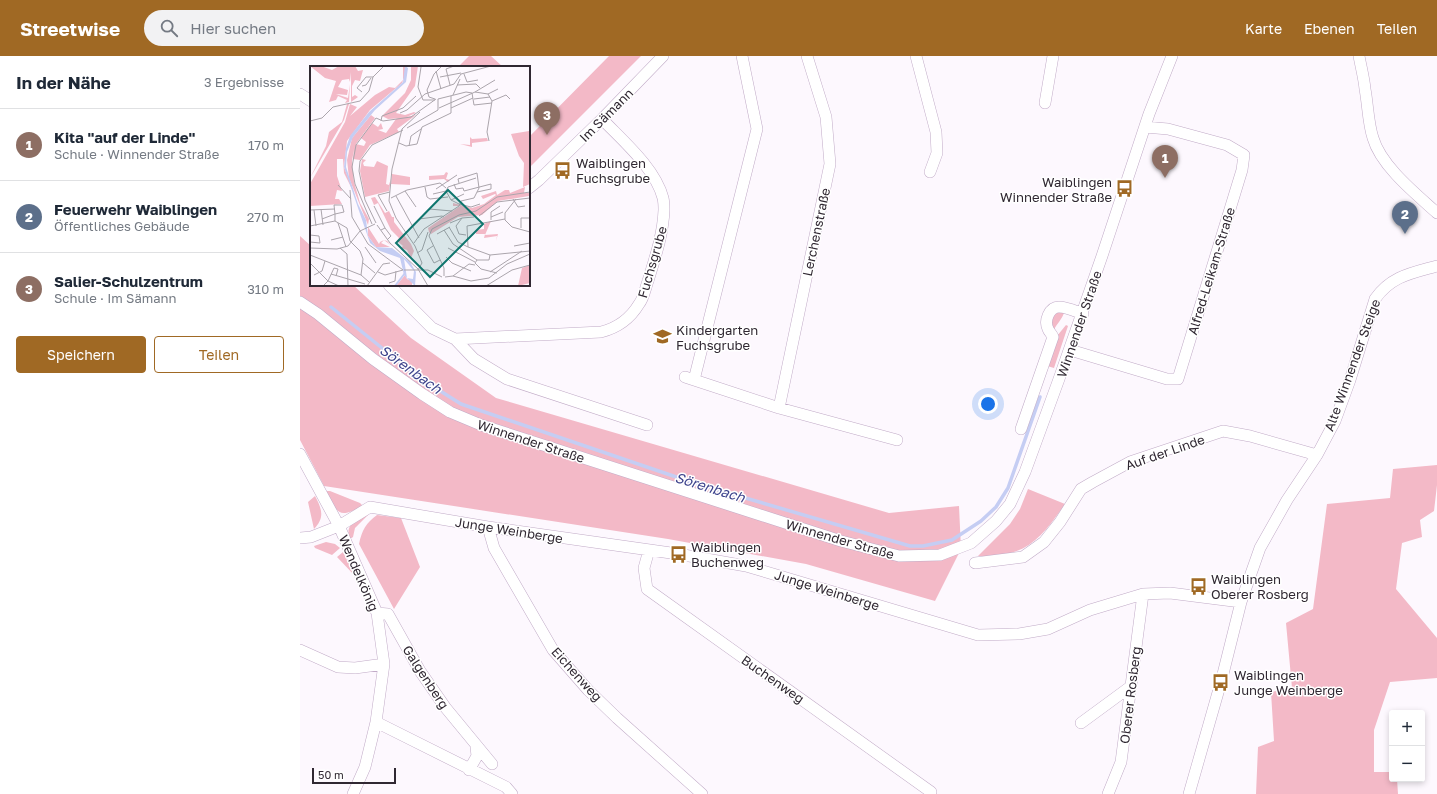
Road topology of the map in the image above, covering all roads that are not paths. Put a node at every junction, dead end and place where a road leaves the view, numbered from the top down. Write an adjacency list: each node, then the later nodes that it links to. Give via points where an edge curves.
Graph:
1 (664, 56): 11 (street, Im Sämann)
2 (742, 56): 22 (street, via 757,129 690,378)
3 (807, 56): 22 (street, Lerchenstraße, via 826,117 830,164)
4 (916, 56): 13 (street, via 936,132 937,153)
5 (1053, 56): 10 (street)
6 (1172, 56): 12 (street, Winnender Straße)
7 (1359, 56): 15 (street, via 1373,139 1379,153 1404,182)
8 (300, 94): 9 (street)
9 (310, 100)
10 (1044, 103)
11 (602, 119): 14 (street, Im Sämann); 20 (street, Fuchsgrube, via 655,178 664,199 663,227 640,303 623,322 613,329 601,332)
12 (1145, 127): 19 (street, Winnender Straße); 21 (street, Alfred-Leikam-Straße, via 1168,129 1227,145 1244,155 1242,170 1178,379 1167,379)
13 (930, 172)
14 (530, 187)
15 (1436, 212)
16 (1437, 266): 27 (street, Alte Winnender Steige, via 1394,279 1374,299 1350,380 1337,415)
17 (390, 286): 20 (street, Fuchsgrube, via 432,328)
18 (300, 302): 21 (street, Winnender Straße, via 373,359 450,412 481,425 826,537 899,556 940,555 971,543 996,521 1010,504 1025,472)
19 (1083, 314): 21 (street, Winnender Straße); 24 (street, via 1060,307 1055,307 1049,312 1047,328 1053,337)
20 (454, 339): 23 (street, Fuchsgrube, via 474,359 507,379)
21 (1070, 350)
22 (779, 408): 25 (street)
23 (647, 425)
24 (1021, 429)
25 (897, 440)
26 (300, 454): 28 (street, Wendelkönig)
27 (1317, 455): 32 (street, Auf der Linde, via 1223,431 1130,462 1081,489 1044,542 1024,557); 34 (street, Alte Winnender Steige, via 1287,500 1260,548)
28 (339, 526): 29 (street, Junge Weinberge, via 370,507); 30 (street, Junge Weinberge, via 311,537); 35 (street, Wendelkönig)
29 (488, 527): 31 (street, Junge Weinberge); 47 (street, Eichenweg, via 494,548 553,650 588,690)
30 (300, 538)
31 (649, 550): 33 (street, Junge Weinberge, via 746,566 978,635 1019,634 1048,629 1090,610); 44 (street, Buchenweg, via 644,568 646,590)
32 (975, 563)
33 (1143, 594): 34 (street, Junge Weinberge, via 1170,592); 38 (street, Oberer Rosberg)
34 (1241, 602): 49 (street, Alte Winnender Steige)
35 (377, 613): 37 (street, Wendelkönig); 41 (street, Galgenberg, via 388,614 420,671)
36 (300, 650): 37 (street, via 338,667 354,668)
37 (384, 664): 39 (street, Wendelkönig)
38 (1130, 688): 40 (street); 48 (street, Oberer Rosberg, via 1121,762)
39 (376, 722): 43 (street); 45 (street, Wendelkönig, via 365,767)
40 (1081, 723)
41 (476, 747): 42 (street, Galgenberg); 43 (street, via 477,756)
42 (492, 764)
43 (469, 770): 46 (street, via 506,788)
44 (931, 792)
45 (353, 794)
46 (512, 794)
47 (702, 794)
48 (1108, 794)
49 (1189, 794)

